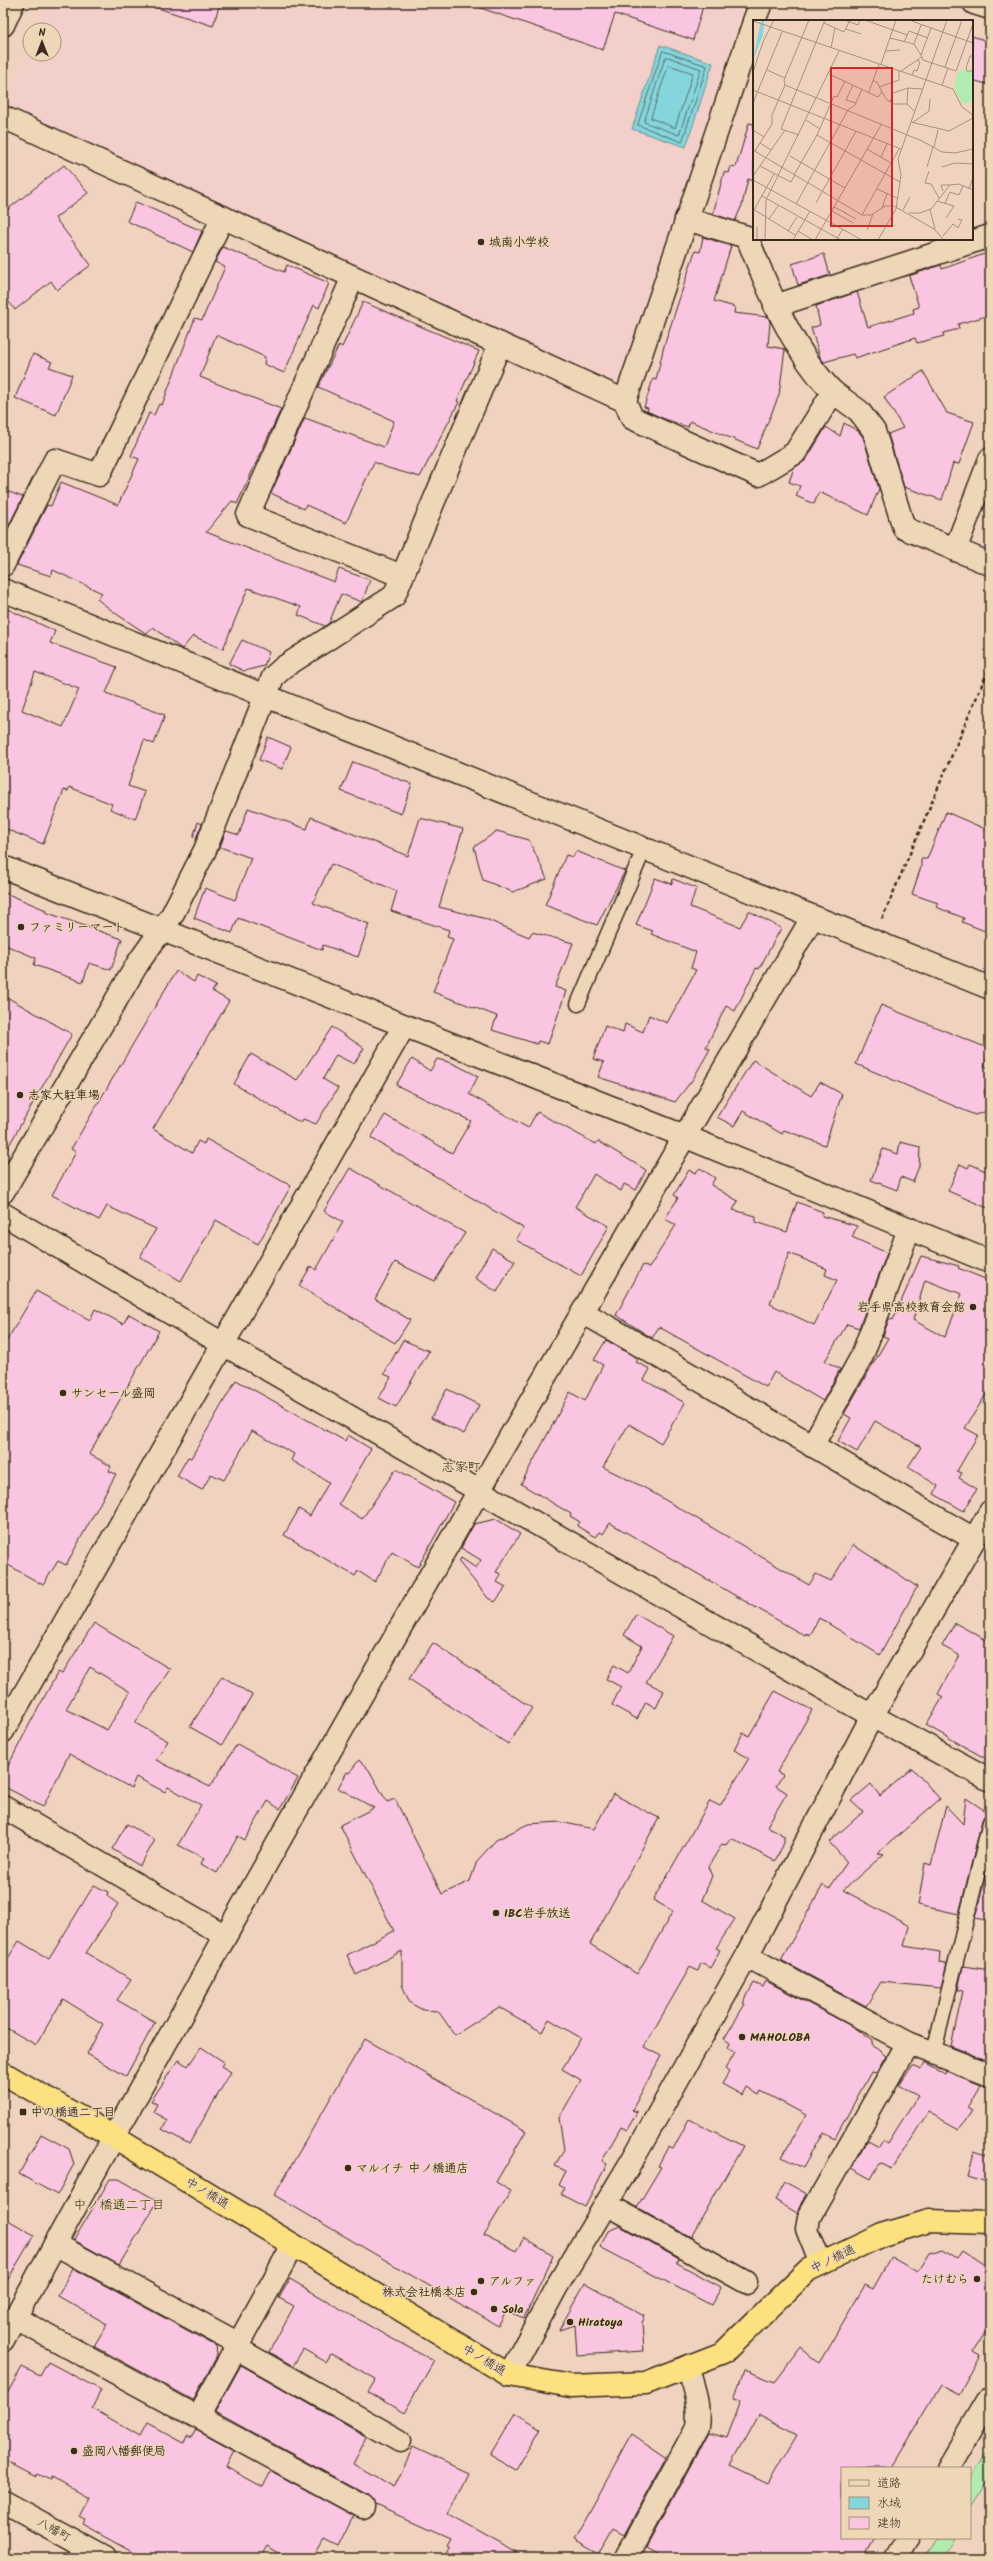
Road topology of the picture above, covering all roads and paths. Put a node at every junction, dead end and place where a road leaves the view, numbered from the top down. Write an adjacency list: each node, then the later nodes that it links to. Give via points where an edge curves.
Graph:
1 (13, 3): 6 (street)
2 (761, 3): 5 (street)
3 (974, 3): 4 (street)
4 (990, 8)
5 (755, 20)
6 (3, 25)
7 (753, 25): 10 (street)
8 (3, 117): 9 (street)
9 (223, 217): 12 (street); 20 (street, via 99,475 55,460)
10 (686, 219): 13 (street, via 747,237); 16 (street)
11 (990, 236): 13 (street)
12 (353, 277): 14 (street); 21 (street, via 248,514)
13 (775, 306): 15 (street, via 816,374)
14 (500, 344): 16 (street); 21 (street)
15 (832, 392): 16 (street, via 795,453 758,475 632,418); 18 (street, via 859,411 874,431 904,528)
16 (625, 401)
17 (990, 459): 18 (street)
18 (955, 550): 19 (street)
19 (990, 564)
20 (3, 565)
21 (402, 576): 24 (street, via 394,596 284,667 273,677)
22 (3, 590): 24 (street)
23 (990, 666): 29 (path)
24 (266, 696): 25 (street); 28 (street, via 205,850 172,915)
25 (644, 849): 27 (street); 31 (lane)
26 (3, 867): 28 (street)
27 (812, 918): 29 (street); 33 (street)
28 (159, 930): 32 (street); 34 (street)
29 (872, 942): 30 (street)
30 (990, 988)
31 (578, 1004)
32 (404, 1026): 33 (street); 39 (street)
33 (684, 1136): 36 (street); 38 (street)
34 (3, 1192)
35 (3, 1214): 39 (street)
36 (909, 1228): 37 (street); 40 (street, via 862,1356)
37 (990, 1262)
38 (584, 1313): 40 (street); 41 (street)
39 (223, 1344): 41 (street); 45 (street)
40 (812, 1446): 43 (street)
41 (480, 1491): 44 (street); 49 (street)
42 (990, 1512): 43 (street)
43 (974, 1539): 44 (street)
44 (872, 1716): 46 (street); 50 (street)
45 (3, 1731)
46 (990, 1780)
47 (3, 1807): 49 (street)
48 (990, 1822): 52 (lane)
49 (224, 1935): 55 (street)
50 (747, 1956): 51 (street); 56 (street)
51 (908, 2043): 52 (street); 60 (street, via 809,2217 807,2229)
52 (933, 2055): 54 (street)
53 (3, 2074): 55 (highway, 中ノ橋通)
54 (990, 2075)
55 (114, 2137): 58 (street); 59 (highway, 中ノ橋通)
56 (606, 2204): 61 (street); 65 (street, via 557,2286)
57 (990, 2223): 60 (highway, 中ノ橋通, via 929,2221 882,2235)
58 (55, 2244): 62 (street); 63 (street)
59 (293, 2245): 63 (street); 65 (highway, 中ノ橋通)
60 (821, 2264): 64 (highway, 中ノ橋通, via 808,2270 723,2353)
61 (746, 2282)
62 (8, 2326): 67 (street)
63 (237, 2346): 67 (street); 68 (street)
64 (687, 2367): 65 (highway, 中ノ橋通, via 646,2384 571,2386); 74 (street, via 697,2395 697,2427)
65 (509, 2375)
66 (990, 2397): 69 (street)
67 (198, 2417): 71 (street)
68 (400, 2441)
69 (949, 2467)
70 (3, 2502): 73 (street, 八幡町)
71 (363, 2507)
72 (906, 2539): 75 (street)
73 (106, 2558)
74 (626, 2558)
75 (895, 2558)

